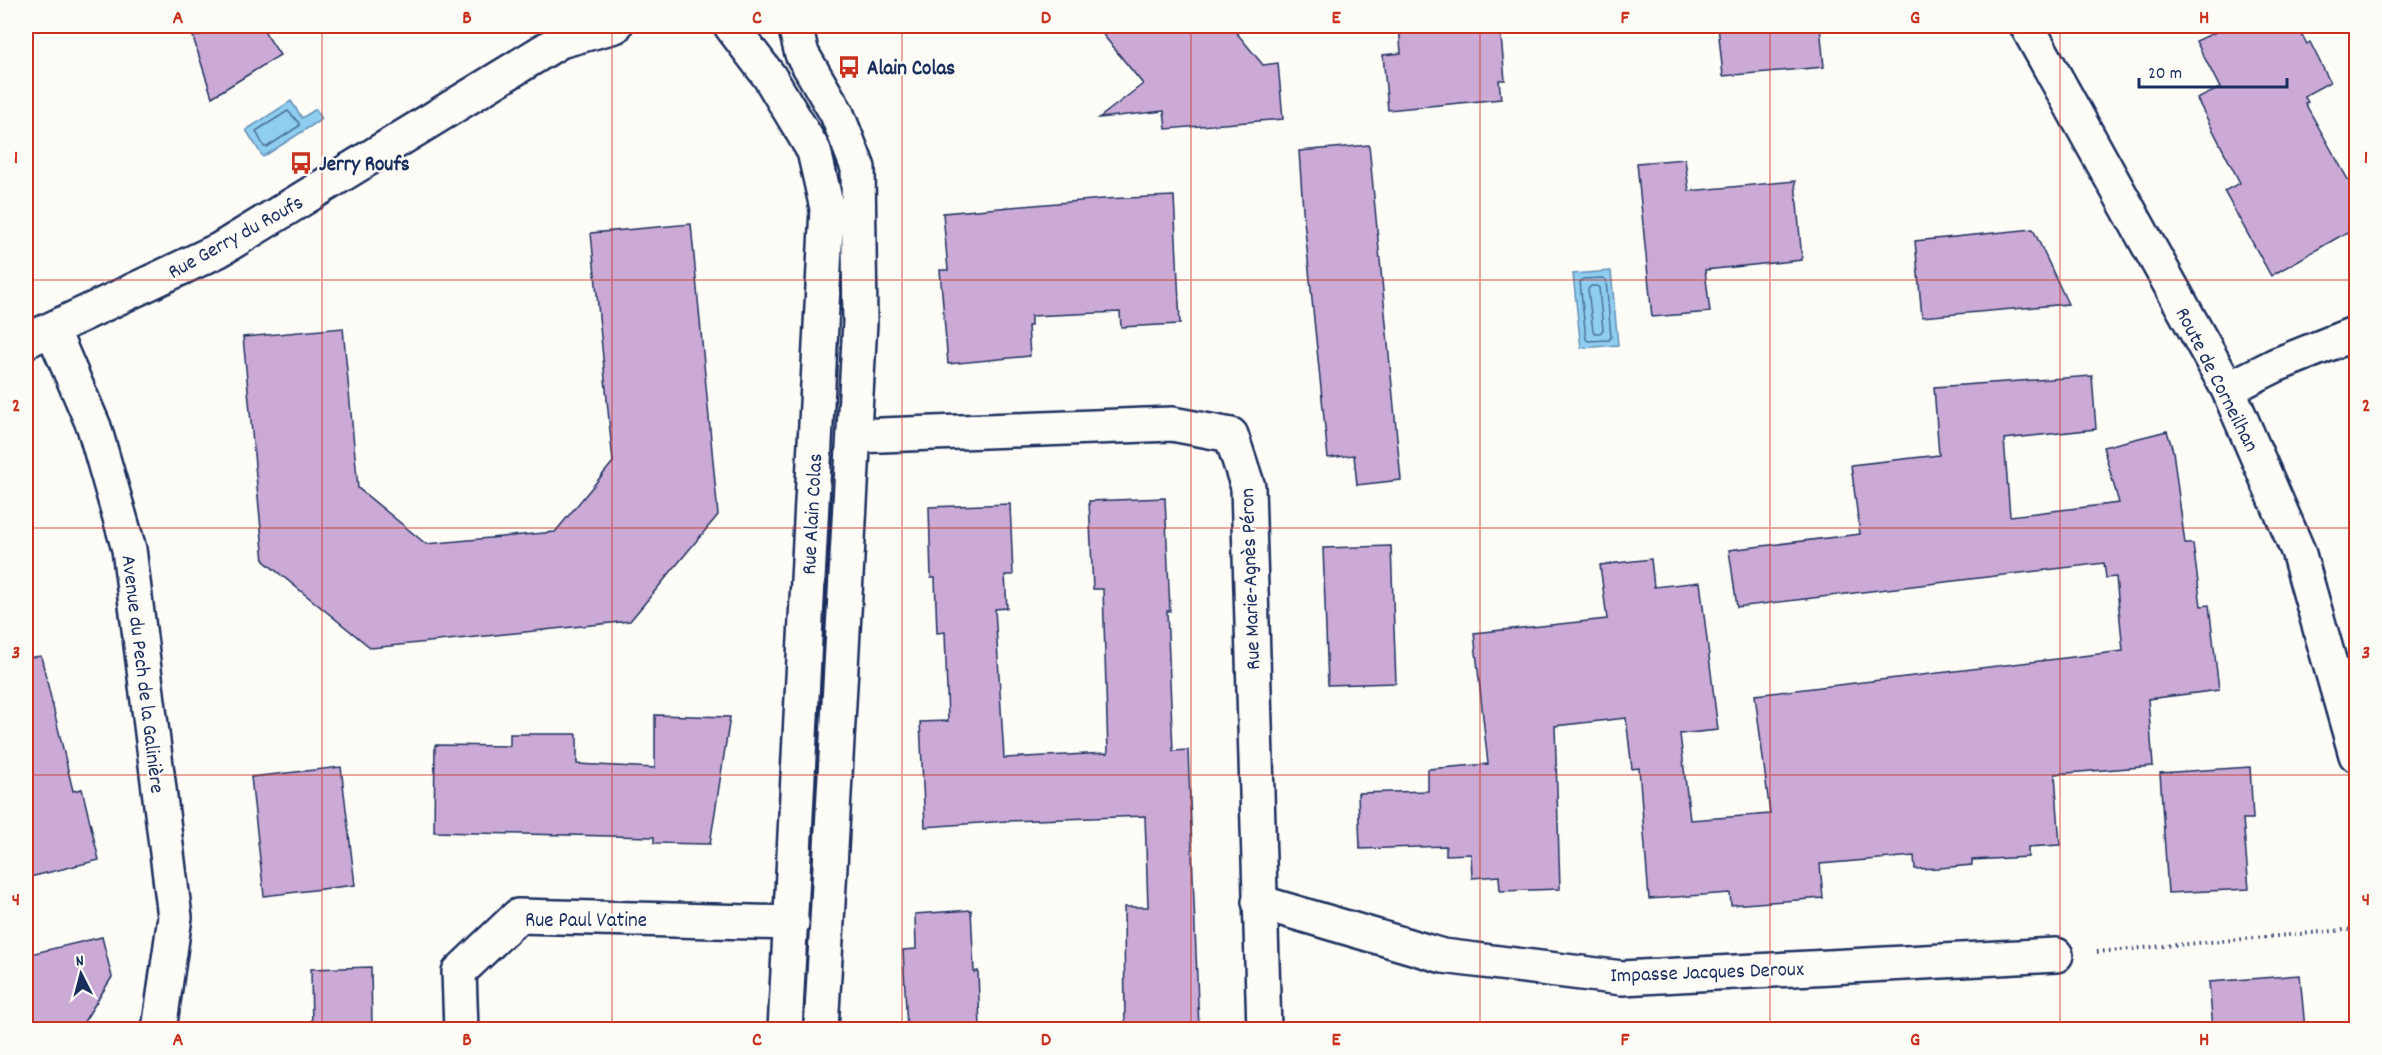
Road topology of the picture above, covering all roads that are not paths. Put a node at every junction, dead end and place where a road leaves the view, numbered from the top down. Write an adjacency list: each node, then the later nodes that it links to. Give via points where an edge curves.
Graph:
1 (615, 26): 5 (street, Rue Gerry du Roufs)
2 (731, 26): 12 (street, Rue Alain Colas, via 769,76 814,151 827,207)
3 (795, 26): 9 (street, Rue Alain Colas, via 802,54 837,114 858,168 860,322)
4 (2027, 26): 8 (street, Route de Corneilhan)
5 (567, 33): 7 (street, Rue Gerry du Roufs, via 219,250)
6 (2356, 333): 8 (street)
7 (39, 335): 14 (street, Avenue du Pech de la Galinière, via 94,427 129,549 175,917)
8 (2228, 389): 10 (street, Route de Corneilhan, via 2298,551)
9 (855, 436): 11 (street, Rue Marie-Agnès Péron, via 1172,424 1231,435 1248,487); 17 (street, Rue Alain Colas)
10 (2356, 755)
11 (1259, 902): 13 (street, Impasse Jacques Deroux, via 1443,956 1622,978); 18 (street, Rue Marie-Agnès Péron)
12 (792, 923): 15 (street, Rue Paul Vatine, via 518,916 459,972); 16 (street, Rue Alain Colas)
13 (2056, 955)
14 (159, 1029)
15 (461, 1029)
16 (785, 1029)
17 (821, 1029)
18 (1264, 1029)

